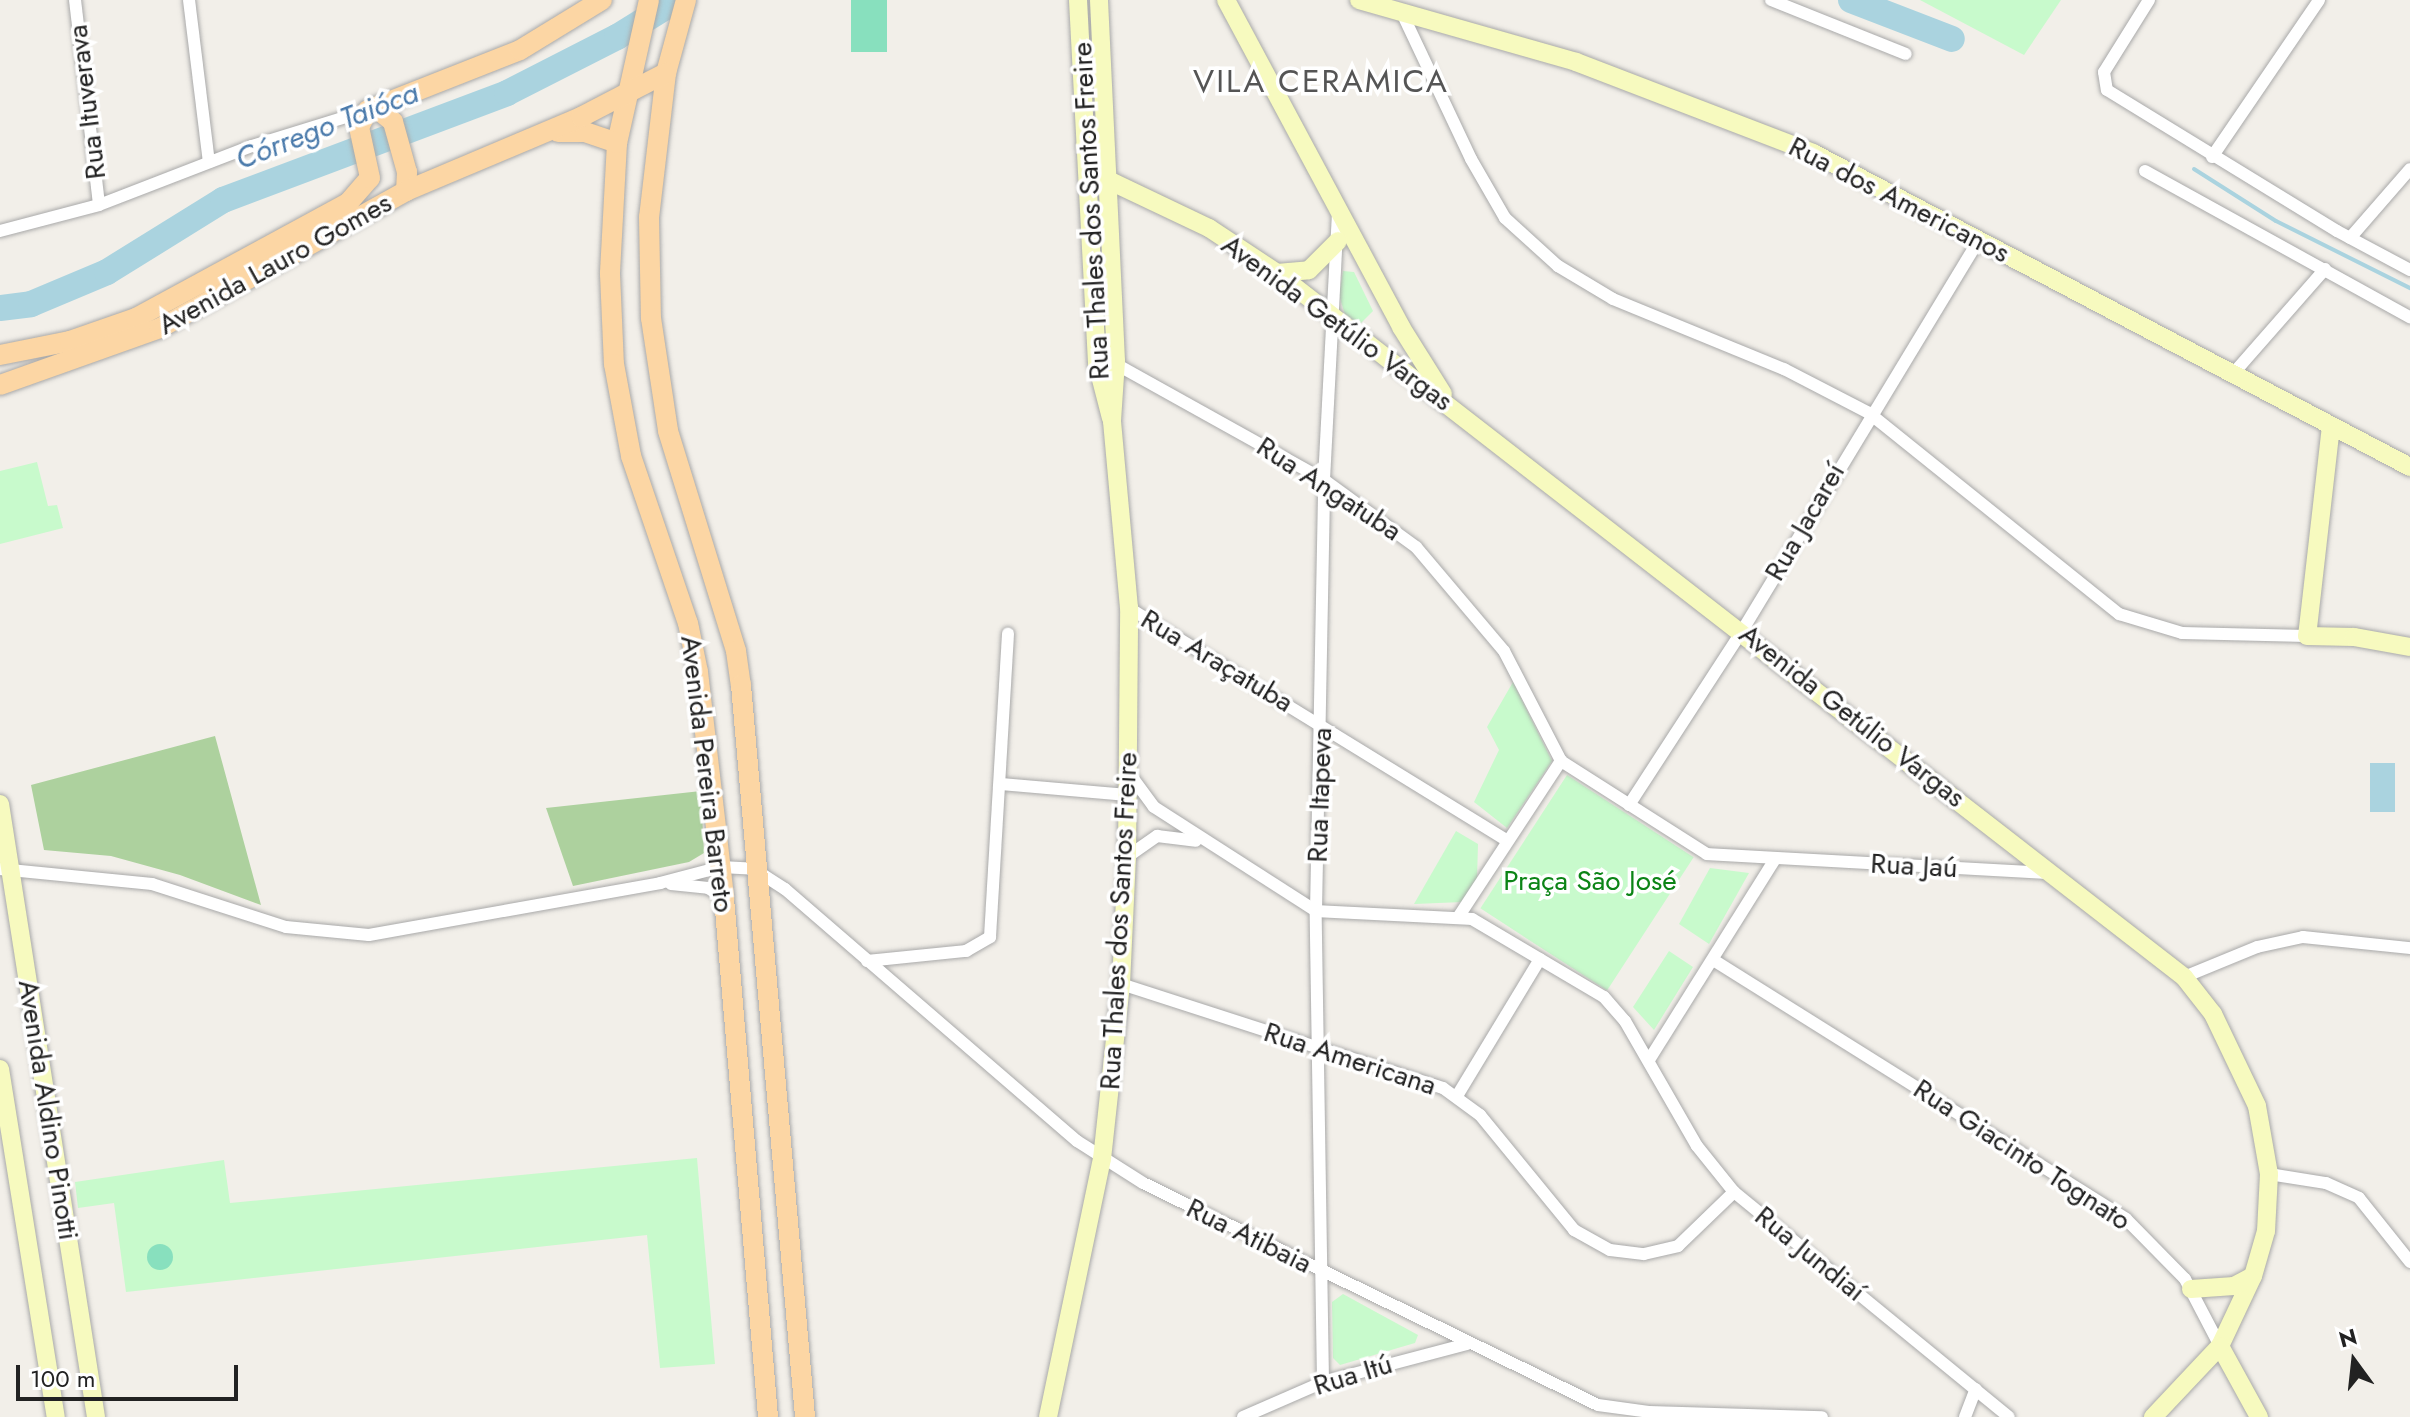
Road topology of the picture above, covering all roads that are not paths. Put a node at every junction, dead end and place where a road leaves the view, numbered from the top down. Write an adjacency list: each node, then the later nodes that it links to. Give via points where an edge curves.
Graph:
1 (75, 0): 29 (street, Rua Ituverava)
2 (189, 0): 24 (street)
3 (602, 0): 17 (main road, via 520,50)
4 (686, 0): 15 (main road, Avenida Pereira Barreto)
5 (1078, 0): 22 (street, Rua Thales dos Santos Freire)
6 (1099, 0): 27 (street, Rua Thales dos Santos Freire)
7 (1359, 0): 13 (street, Rua dos Americanos)
8 (1771, 0): 14 (street)
9 (2149, 0): 23 (street, via 2103,78 2107,90)
10 (2319, 0): 23 (street)
11 (1229, 1): 30 (street)
12 (648, 2): 16 (main road, Avenida Pereira Barreto)
13 (1402, 13): 33 (street, Rua dos Americanos, via 1576,62 1813,153); 45 (street, via 1471,159 1505,218 1530,245 1613,299 1784,369)
14 (1906, 54)
15 (666, 73): 16 (main road, Avenida Lauro Gomes); 67 (main road, Avenida Pereira Barreto, via 649,217 654,350 679,473 736,651)
16 (624, 95): 19 (main road, Avenida Lauro Gomes); 21 (main road, Avenida Pereira Barreto)
17 (372, 109): 18 (street); 20 (main road); 28 (main road, via 388,113 395,126)
18 (313, 127): 20 (street, via 346,124); 24 (street)
19 (546, 133): 21 (main road, Avenida Lauro Gomes, via 576,131); 28 (main road, Avenida Lauro Gomes)
20 (360, 134): 40 (main road, Avenida Lauro Gomes, via 369,164 367,186 354,200 162,306 90,335)
21 (617, 143): 65 (main road, Avenida Pereira Barreto, via 610,274 614,364 631,456 692,637)
22 (1085, 146): 27 (street); 41 (street, Rua Thales dos Santos Freire)
23 (2212, 157): 32 (street)
24 (209, 162): 29 (street)
25 (2410, 169): 32 (street)
26 (2145, 171): 35 (street)
27 (1108, 180): 37 (street, Avenida Getúlio Vargas, via 1209,228); 41 (street, Rua Thales dos Santos Freire)
28 (406, 191): 43 (main road, Avenida Lauro Gomes, via 160,328)
29 (99, 205): 31 (street)
30 (1338, 209): 34 (street, Rua Itapeva); 44 (street, via 1401,327)
31 (0, 231)
32 (2350, 238): 36 (street)
33 (1979, 239): 42 (street, Rua dos Americanos); 45 (street, Rua Jacareí)
34 (1338, 241): 37 (street, via 1309,270); 38 (street, Rua Itapeva)
35 (2325, 269): 39 (street); 42 (street)
36 (2410, 270)
37 (1277, 273): 38 (street, Avenida Getúlio Vargas)
38 (1332, 315): 44 (street, Avenida Getúlio Vargas); 48 (street, Rua Itapeva)
39 (2410, 317)
40 (0, 355)
41 (1106, 363): 48 (street, Rua Angatuba); 49 (street, Rua Thales dos Santos Freire)
42 (2232, 375): 46 (street, Rua dos Americanos)
43 (0, 385)
44 (1451, 406): 50 (street, Avenida Getúlio Vargas)
45 (1869, 413): 50 (street, Rua Jacareí); 52 (street, via 2119,614 2182,633)
46 (2331, 426): 47 (street, Rua dos Americanos); 52 (street)
47 (2409, 464)
48 (1324, 480): 54 (street, Rua Itapeva); 55 (street, Rua Angatuba, via 1395,529 1459,593 1504,651)
49 (1129, 608): 54 (street, Rua Araçatuba); 56 (street, Rua Thales dos Santos Freire)
50 (1742, 631): 60 (street, Rua Jacareí); 68 (street, Avenida Getúlio Vargas)
51 (1008, 634): 57 (street)
52 (2307, 636): 53 (street)
53 (2410, 647)
54 (1322, 724): 61 (street, Rua Araçatuba); 71 (street, Rua Itapeva)
55 (1561, 761): 60 (street); 61 (street)
56 (1129, 773): 58 (street, Rua Thales dos Santos Freire); 62 (street, via 1154,807)
57 (1001, 784): 58 (street); 75 (street, via 992,926 986,943 966,951)
58 (1128, 795): 63 (street, Rua Thales dos Santos Freire)
59 (0, 804): 66 (street, Avenida Aldino Pinotti)
60 (1629, 805): 64 (street, via 1707,854)
61 (1507, 841): 72 (street)
62 (1203, 843): 63 (street, via 1157,836); 71 (street)
63 (1127, 857): 78 (street, Rua Thales dos Santos Freire)
64 (1775, 859): 68 (street, Rua Jaú); 76 (street)
65 (721, 867): 67 (street); 69 (street); 70 (main road, Avenida Pereira Barreto)
66 (5, 869): 69 (street, via 167,887 265,921 344,935 412,931); 95 (street, Avenida Aldino Pinotti)
67 (760, 871): 75 (street, Rua Atibaia); 97 (main road, Avenida Pereira Barreto)
68 (2054, 873): 77 (street, Avenida Getúlio Vargas)
69 (660, 883): 70 (street, via 700,886)
70 (724, 898): 96 (main road, Avenida Pereira Barreto)
71 (1316, 911): 72 (street); 79 (street, Rua Itapeva)
72 (1459, 916): 74 (street)
73 (2410, 948): 77 (street, via 2303,937 2257,947)
74 (1540, 959): 80 (street, via 1612,1003); 82 (street)
75 (867, 961): 83 (street, Rua Atibaia)
76 (1715, 961): 80 (street); 89 (street, Rua Giacinto Tognato, via 2126,1219 2160,1249)
77 (2184, 977): 84 (street, Avenida Getúlio Vargas, via 2213,1014 2257,1106)
78 (1121, 984): 79 (street, Rua Americana); 83 (street, Rua Thales dos Santos Freire)
79 (1320, 1049): 82 (street, Rua Americana, via 1411,1075); 87 (street, Rua Itapeva)
80 (1649, 1060): 85 (street, Rua Jundiaí, via 1697,1146)
81 (0, 1069): 94 (street, Avenida Aldino Pinotti)
82 (1457, 1096): 85 (street, Rua Americana, via 1480,1115 1574,1230 1610,1250 1644,1254 1678,1246)
83 (1102, 1159): 87 (street, Rua Atibaia); 98 (street, Rua Thales dos Santos Freire)
84 (2269, 1174): 86 (street, via 2326,1183 2359,1198); 88 (street, Avenida Getúlio Vargas, via 2266,1231)
85 (1734, 1192): 93 (street, Rua Jundiaí)
86 (2410, 1262)
87 (1323, 1272): 90 (street, Rua Atibaia); 92 (street, Rua Itapeva)
88 (2253, 1276): 89 (street, via 2234,1286); 91 (street, Avenida Getúlio Vargas)
89 (2191, 1289): 91 (street, Rua Giacinto Tognato)
90 (1467, 1344): 92 (street, Rua Itú); 100 (street, Rua Atibaia, via 1598,1405 1649,1412)
91 (2220, 1346): 103 (street, Avenida Getúlio Vargas); 104 (street, Rua Giacinto Tognato)
92 (1323, 1382): 99 (street, Rua Itú)
93 (1976, 1389): 101 (street); 102 (street, Rua Jundiaí)
94 (56, 1417)
95 (96, 1417)
96 (768, 1417)
97 (805, 1417)
98 (1048, 1417)
99 (1243, 1417)
100 (1822, 1417)
101 (1965, 1417)
102 (2009, 1417)
103 (2153, 1417)
104 (2259, 1417)

